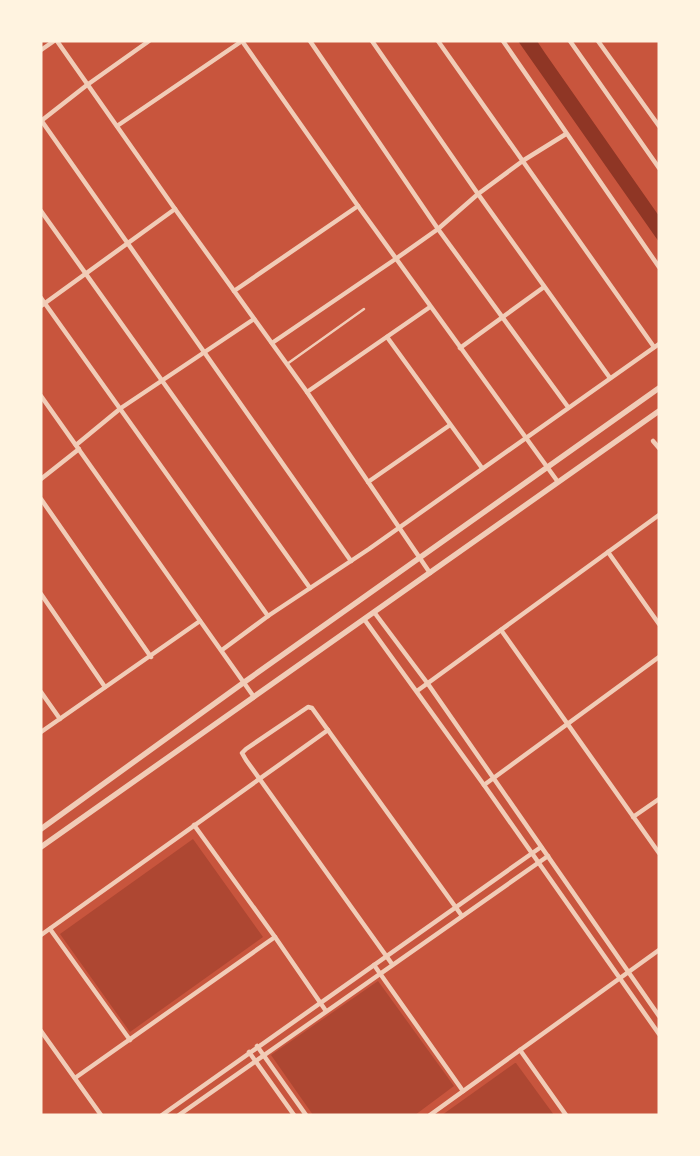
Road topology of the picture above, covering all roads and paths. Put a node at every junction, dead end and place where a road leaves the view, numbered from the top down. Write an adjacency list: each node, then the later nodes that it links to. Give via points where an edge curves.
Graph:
1 (55, 41): 10 (street); 11 (street)
2 (149, 41): 11 (street)
3 (242, 41): 13 (street); 19 (street)
4 (310, 41): 22 (street)
5 (372, 41): 18 (street)
6 (438, 41): 16 (street)
7 (503, 41): 15 (street)
8 (570, 41): 17 (street)
9 (598, 41): 14 (street)
10 (41, 50)
11 (87, 85): 12 (street); 13 (street)
12 (41, 121): 23 (street)
13 (117, 126): 20 (street)
14 (659, 126)
15 (566, 134): 16 (street); 25 (street)
16 (524, 160): 18 (street); 37 (street)
17 (659, 168)
18 (478, 194): 22 (street); 27 (street)
19 (358, 206): 24 (street); 28 (street)
20 (175, 209): 23 (street); 28 (street)
21 (41, 211): 26 (street)
22 (438, 228): 24 (street); 33 (street)
23 (128, 242): 26 (street); 39 (street)
24 (397, 258): 31 (street); 36 (street)
25 (659, 267)
26 (86, 273): 30 (street); 42 (street)
27 (544, 287): 33 (street); 41 (street)
28 (234, 291): 34 (street)
29 (41, 298): 30 (street)
30 (43, 304): 47 (street)
31 (430, 307): 35 (street); 38 (street)
32 (364, 309): 40 (lane)
33 (502, 317): 38 (street); 46 (street)
34 (254, 319): 36 (street); 39 (street)
35 (387, 337): 44 (street); 49 (street)
36 (272, 343): 40 (street)
37 (656, 345): 41 (street)
38 (460, 348): 50 (street)
39 (205, 352): 42 (street); 64 (street)
40 (287, 364): 44 (street)
41 (610, 378): 46 (street)
42 (163, 381): 47 (street); 66 (street)
43 (659, 388): 54 (street)
44 (307, 392): 57 (street)
45 (41, 396): 52 (street)
46 (568, 407): 50 (street)
47 (121, 408): 52 (street); 69 (street)
48 (659, 411): 58 (street)
49 (450, 425): 55 (street); 57 (street)
50 (526, 437): 54 (street); 55 (street)
51 (654, 441): 53 (street)
52 (78, 447): 56 (street); 71 (street)
53 (659, 448)
54 (547, 466): 58 (street); 63 (street)
55 (482, 468): 61 (street)
56 (41, 480)
57 (368, 482): 61 (street)
58 (558, 482): 65 (street)
59 (41, 499): 75 (street)
60 (659, 515): 62 (street)
61 (399, 527): 63 (street); 64 (street)
62 (608, 552): 72 (street); 73 (street)
63 (420, 557): 65 (street); 77 (street)
64 (351, 561): 66 (street)
65 (430, 573): 68 (street)
66 (310, 588): 69 (street)
67 (41, 594): 79 (street)
68 (374, 612): 70 (street); 78 (street)
69 (268, 616): 74 (street)
70 (364, 620): 81 (street); 82 (street)
71 (200, 621): 74 (street); 75 (street)
72 (659, 624)
73 (501, 630): 78 (street); 84 (street)
74 (222, 650): 77 (street)
75 (151, 657): 79 (street)
76 (659, 657): 84 (street)
77 (243, 682): 82 (street); 93 (street)
78 (428, 684): 81 (street); 87 (street)
79 (105, 687): 83 (street)
80 (41, 692): 83 (street)
81 (417, 692): 89 (street)
82 (254, 697): 94 (street)
83 (60, 719): 86 (street)
84 (567, 724): 87 (street); 91 (street)
85 (328, 730): 88 (street); 88 (street, via 308,707 246,749 243,756); 100 (street)
86 (41, 732)
87 (494, 778): 89 (street); 95 (street)
88 (260, 779): 92 (street); 106 (street)
89 (484, 785): 97 (street)
90 (659, 799): 91 (street)
91 (633, 817): 96 (street)
92 (194, 825): 102 (street); 104 (street)
93 (41, 829)
94 (41, 847)
95 (542, 847): 97 (street); 98 (street)
96 (659, 853)
97 (532, 854): 99 (street); 100 (street)
98 (548, 856): 99 (street); 109 (street)
99 (539, 862): 101 (street); 111 (street)
100 (456, 907): 101 (street); 106 (street)
101 (462, 916): 107 (street)
102 (50, 929): 103 (street); 117 (street)
103 (41, 935)
104 (275, 937): 112 (street); 117 (street)
105 (659, 950): 109 (street)
106 (386, 956): 107 (street); 108 (street)
107 (392, 964): 110 (street)
108 (374, 965): 110 (street); 112 (street)
109 (628, 972): 111 (street); 114 (street)
110 (379, 973): 113 (street); 124 (street)
111 (619, 978): 116 (street); 119 (street)
112 (320, 1002): 113 (street); 118 (street)
113 (326, 1011): 121 (street)
114 (659, 1016)
115 (41, 1031): 123 (street)
116 (659, 1034)
117 (130, 1040): 123 (street)
118 (257, 1046): 120 (street); 121 (street)
119 (520, 1050): 124 (street); 131 (street)
120 (249, 1052): 122 (street); 126 (street)
121 (264, 1054): 122 (street); 129 (street)
122 (256, 1060): 127 (street); 128 (street)
123 (75, 1078): 125 (street)
124 (463, 1091): 130 (street)
125 (102, 1115)
126 (162, 1115)
127 (179, 1115)
128 (294, 1115)
129 (306, 1115)
130 (430, 1115)
131 (566, 1115)

